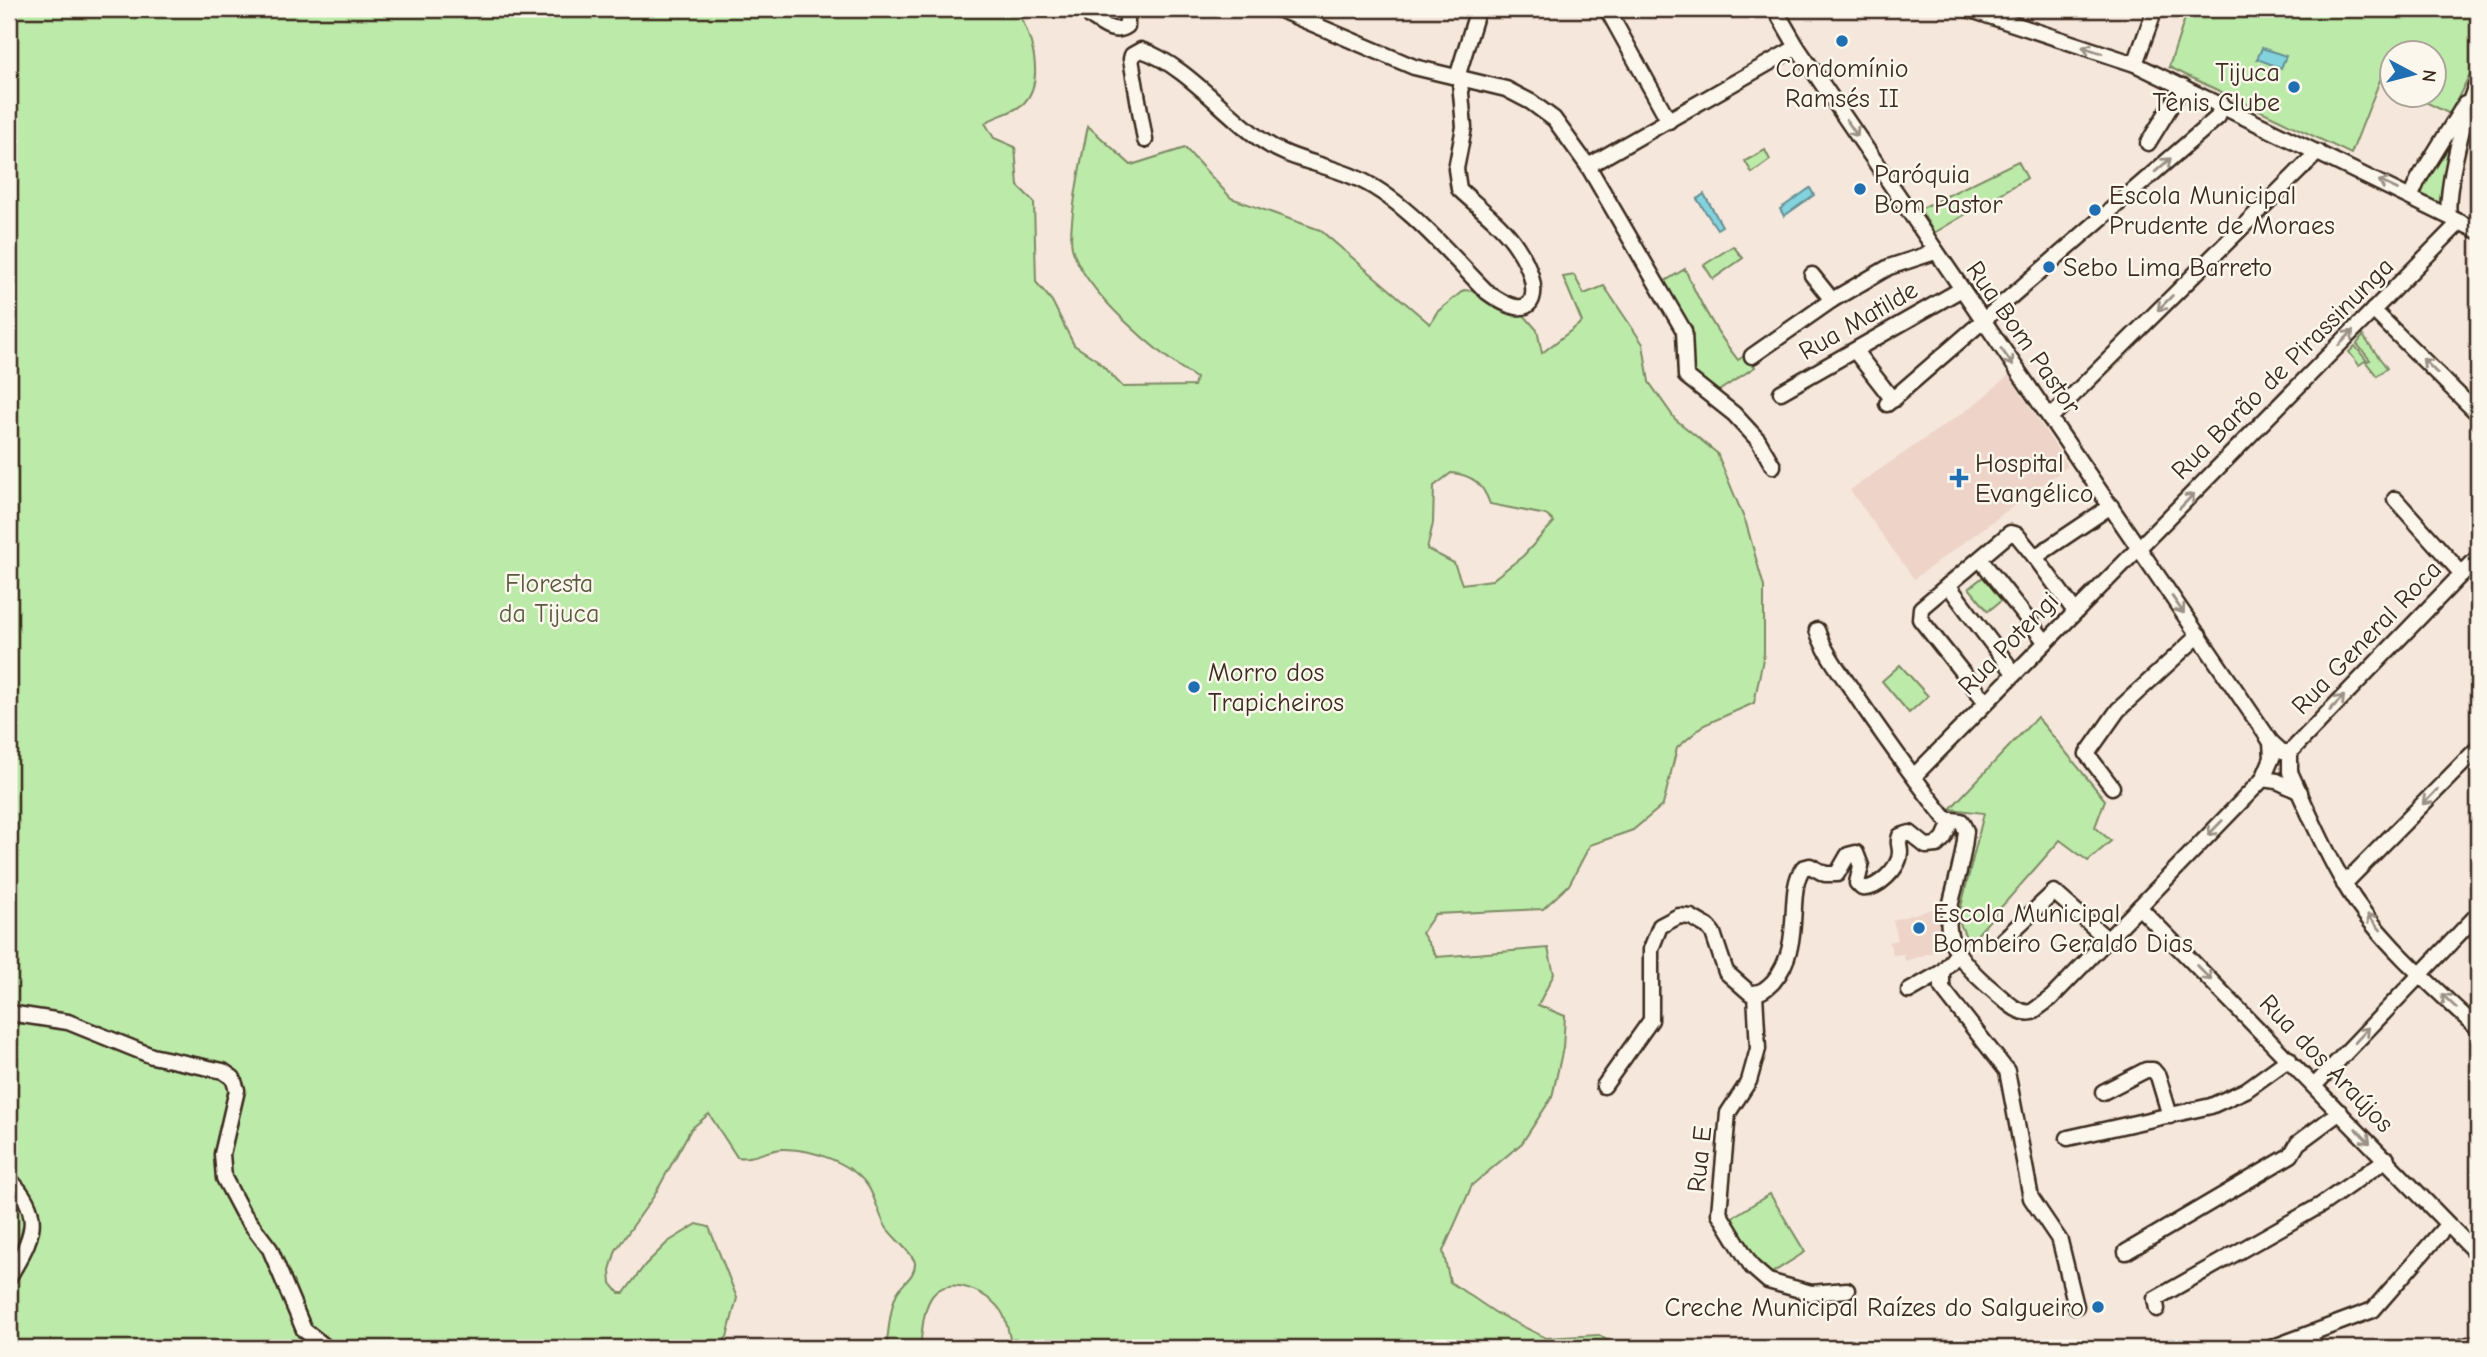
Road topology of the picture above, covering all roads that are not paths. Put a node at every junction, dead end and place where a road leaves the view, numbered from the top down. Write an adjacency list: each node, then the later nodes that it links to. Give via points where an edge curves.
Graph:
1 (1127, 9): 8 (street, via 1129,19 1122,29 1112,29)
2 (1278, 9): 11 (street, via 1415,67)
3 (1478, 9): 11 (street)
4 (1608, 9): 15 (street)
5 (1775, 9): 9 (street, Rua Bom Pastor)
6 (1968, 9): 10 (street, one-way to 6)
7 (2155, 9): 10 (street)
8 (1091, 17)
9 (1797, 47): 15 (street); 23 (street, Rua Bom Pastor, one-way to 23)
10 (2135, 64): 13 (street)
11 (1460, 79): 16 (street, via 1464,127 1457,180 1460,189 1516,245 1527,265 1534,280 1533,294 1528,306 1521,309 1487,292 1384,195 1355,177 1299,161 1268,144 1188,80 1141,50 1131,59); 19 (street, via 1506,89 1531,102 1553,119)
12 (2477, 85): 20 (street); 21 (street, via 2449,198)
13 (2183, 86): 14 (street); 17 (street)
14 (2221, 103): 18 (street); 28 (street, one-way to 14, via 2218,117)
15 (1669, 121): 19 (street)
16 (1145, 140)
17 (2148, 143)
18 (2318, 152): 20 (street, one-way to 18); 33 (street, one-way to 33)
19 (1588, 166): 34 (street, via 1684,331 1686,376 1734,414 1758,440)
20 (2412, 197): 21 (street)
21 (2455, 219): 22 (street); 27 (street, Rua Barão de Pirassinunga)
22 (2478, 231)
23 (1935, 252): 25 (street, Rua Bom Pastor); 26 (street, via 1889,267)
24 (1812, 275): 26 (street)
25 (1960, 290): 28 (street, Rua Bom Pastor); 29 (street, Rua Matilde)
26 (1832, 300): 30 (street)
27 (2373, 310): 32 (street, one-way to 27); 37 (street, Rua Barão de Pirassinunga, one-way to 27)
28 (1983, 323): 29 (street, via 1890,402); 33 (street, Rua Bom Pastor, one-way to 33)
29 (1855, 351): 31 (street, Rua Matilde)
30 (1752, 356)
31 (1781, 393)
32 (2478, 414)
33 (2050, 418): 36 (street, Rua Bom Pastor)
34 (1773, 466)
35 (2395, 499): 41 (street)
36 (2111, 506): 37 (street, Rua Bom Pastor); 38 (street)
37 (2139, 549): 43 (street, Rua Potengi); 45 (street, Rua Bom Pastor, one-way to 45)
38 (2035, 557): 40 (street, via 2014,532); 43 (street)
39 (2478, 557): 41 (street, Rua General Roca)
40 (1980, 559): 42 (street); 46 (street)
41 (2462, 574): 51 (street, Rua General Roca, one-way to 41)
42 (1948, 585): 47 (street); 48 (street, via 1921,608 1920,619)
43 (2074, 610): 46 (street, Rua Potengi)
44 (1817, 630): 52 (street, via 1884,739)
45 (2199, 635): 49 (street, Rua Bom Pastor); 54 (street, via 2118,710 2094,743 2087,757)
46 (2044, 640): 47 (street, Rua Potengi)
47 (2014, 673): 48 (street, Rua Potengi)
48 (1985, 701): 52 (street, Rua Potengi)
49 (2271, 742): 51 (street, Rua Bom Pastor, via 2282,752); 53 (street, via 2272,758)
50 (2478, 748): 57 (street, one-way to 57)
51 (2290, 752): 55 (street, via 2290,772)
52 (1914, 775): 56 (street)
53 (2263, 779): 55 (street); 58 (street, one-way to 58)
54 (2112, 787)
55 (2300, 792): 57 (street)
56 (1949, 823): 62 (street, via 1961,821 1966,831 1948,919 1948,933); 66 (street, via 1937,845 1926,846 1910,833 1900,836 1899,856 1872,888 1857,883 1861,866 1856,853 1848,855 1837,874 1803,868 1786,959 1775,980)
57 (2344, 884): 64 (street, one-way to 57)
58 (2139, 907): 61 (street); 69 (street, Rua dos Araújos, one-way to 69)
59 (2478, 914): 64 (street)
60 (2003, 940): 61 (street, via 2054,892)
61 (2108, 940): 62 (street, via 2051,998 2027,1014 1993,991)
62 (1958, 953): 63 (street)
63 (1942, 972): 65 (street); 83 (street, via 1947,996 2007,1071 2031,1198 2060,1241)
64 (2419, 973): 68 (street, one-way to 64); 70 (street, one-way to 64)
65 (1909, 991)
66 (1755, 994): 71 (street, via 1727,972 1713,933 1703,922 1679,916 1668,919 1660,926 1650,957 1651,1020); 82 (street, Rua E, via 1758,1049 1749,1081 1728,1113 1719,1213 1752,1267 1768,1281 1811,1293)
67 (9, 1013): 87 (street, via 68,1021 152,1056 223,1070 233,1079 237,1090 222,1154 224,1178 270,1249 304,1331)
68 (2478, 1029)
69 (2289, 1059): 70 (street, Rua dos Araújos); 74 (street, via 2230,1099)
70 (2315, 1085): 73 (street, Rua dos Araújos)
71 (1604, 1086)
72 (2103, 1092): 74 (street, via 2153,1070)
73 (2340, 1112): 76 (street, Rua dos Araújos, one-way to 76); 79 (street, via 2282,1161)
74 (2170, 1116): 75 (street)
75 (2068, 1138)
76 (2386, 1159): 78 (street, Rua dos Araújos); 84 (street, via 2321,1205 2155,1299)
77 (9, 1179): 81 (street, via 24,1194 32,1215 32,1234)
78 (2447, 1225): 80 (street, Rua dos Araújos); 85 (street, via 2374,1310)
79 (2126, 1252)
80 (2478, 1255)
81 (9, 1276)
82 (1847, 1290)
83 (2076, 1306)
84 (2157, 1309)
85 (2309, 1335): 88 (street); 89 (street)
86 (2478, 1342): 90 (street)
87 (327, 1348)
88 (2271, 1348)
89 (2316, 1348)
90 (2458, 1348)

